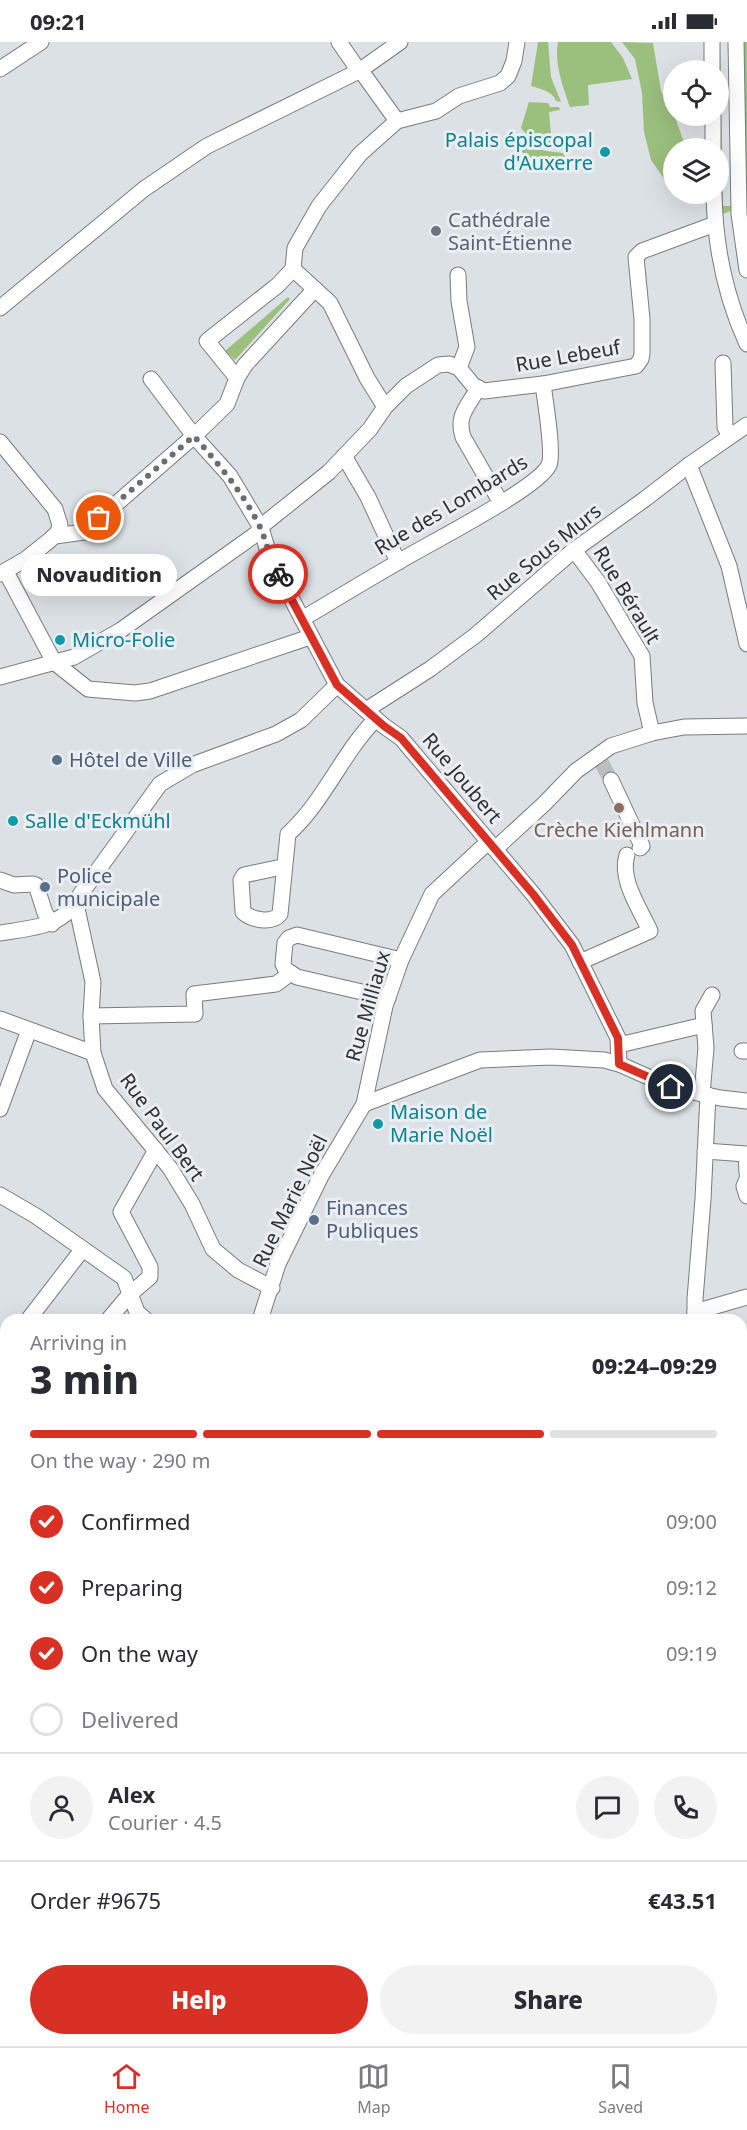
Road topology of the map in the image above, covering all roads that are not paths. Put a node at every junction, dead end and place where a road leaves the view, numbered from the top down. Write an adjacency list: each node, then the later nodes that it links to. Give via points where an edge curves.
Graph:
1 (41, 42): 8 (street)
2 (339, 42): 9 (street)
3 (400, 42): 9 (street)
4 (517, 42): 10 (street, via 508,76 500,83 459,96 436,111)
5 (712, 42): 7 (street)
6 (736, 42): 14 (street, via 739,214)
7 (712, 60)
8 (0, 69)
9 (359, 71): 10 (street); 17 (street, via 207,146 144,189)
10 (397, 121): 13 (street, via 360,154 319,206 296,248)
11 (714, 204): 12 (street)
12 (715, 224): 18 (street, via 726,289); 23 (street, Rue Lebeuf, via 642,251 636,257 642,319 642,353 636,366)
13 (293, 269): 16 (street); 21 (street, via 207,341)
14 (747, 270)
15 (458, 275): 20 (street, via 467,347)
16 (315, 289): 21 (street); 25 (street, via 330,303)
17 (0, 308)
18 (747, 344)
19 (723, 363): 28 (street, via 725,427)
20 (459, 368): 24 (street); 25 (street, via 438,365 406,386)
21 (237, 378): 27 (street, via 227,404)
22 (151, 380): 27 (street, Rue Joubert)
23 (543, 384): 24 (street, Rue Lebeuf); 32 (street, Rue des Lombards, via 550,464 529,485)
24 (484, 389): 32 (street, via 461,413 460,428)
25 (385, 407): 30 (street)
26 (747, 425): 28 (street, Rue Sous Murs)
27 (194, 436): 33 (street, Rue Joubert, via 230,476); 34 (street, via 84,532)
28 (730, 436): 31 (street, Rue Sous Murs)
29 (0, 443): 34 (street, via 55,509 60,525)
30 (344, 456): 33 (street); 36 (street)
31 (689, 465): 35 (street, Rue Sous Murs); 40 (street, via 729,566)
32 (501, 503): 36 (street, Rue des Lombards)
33 (261, 528): 38 (street, Rue Joubert, via 270,558); 41 (street, via 121,630 74,657)
34 (55, 536): 37 (street)
35 (574, 550): 44 (street, Rue Sous Murs, via 476,635); 46 (street, Rue Bérault, via 642,656 645,703)
36 (398, 561): 38 (street, Rue des Lombards)
37 (3, 573): 41 (street)
38 (302, 620): 39 (street, Rue Joubert)
39 (310, 637): 41 (street, via 135,693 88,689); 43 (street, Rue Joubert)
40 (747, 644)
41 (54, 662): 42 (street)
42 (0, 677)
43 (337, 685): 44 (street, Rue Joubert); 51 (street, via 301,720 276,734 192,765 160,783)
44 (371, 715): 48 (street, Rue Joubert, via 401,738); 49 (street, Rue Sous Murs, via 306,815 288,834)
45 (747, 726): 46 (street, Rue Milliaux, via 684,727)
46 (652, 733): 48 (street, Rue Milliaux, via 611,746 576,771 544,804)
47 (611, 780): 57 (street, via 642,846 625,862 627,880 650,931)
48 (491, 846): 56 (street, Rue Milliaux, via 432,894); 57 (street, Rue Joubert, via 558,926)
49 (284, 868): 52 (street, Rue Sous Murs); 52 (street, via 250,873 241,879 245,915)
50 (1, 880): 53 (street, via 14,885 36,885)
51 (76, 904): 53 (street); 61 (street, Rue Paul Bert, via 93,982)
52 (276, 919): 55 (street)
53 (52, 924): 54 (street)
54 (0, 933)
55 (289, 938): 56 (street, via 299,935); 58 (street, via 283,964)
56 (401, 960): 60 (street, Rue Milliaux)
57 (580, 963): 65 (street, Rue Joubert)
58 (291, 973): 60 (street); 61 (street, via 276,984 194,994 195,1014)
59 (712, 995): 63 (street, via 703,1011)
60 (388, 998): 70 (street, Rue Milliaux)
61 (91, 1016): 66 (street, Rue Paul Bert)
62 (0, 1019): 64 (street)
63 (704, 1025): 65 (street); 68 (street)
64 (29, 1030): 66 (street); 71 (street)
65 (619, 1045): 67 (street, Rue Joubert)
66 (93, 1053): 72 (street, Rue Paul Bert, via 105,1089)
67 (619, 1064): 68 (street, via 671,1087); 70 (street, via 551,1057 480,1060)
68 (705, 1095): 69 (street); 73 (street)
69 (747, 1101)
70 (364, 1104): 79 (street, Rue Marie Noël, via 321,1176 278,1264)
71 (0, 1109)
72 (156, 1150): 79 (street, Rue Paul Bert, via 192,1204 213,1249 238,1270); 80 (street, via 121,1212 150,1267 150,1277)
73 (705, 1151): 74 (street, via 746,1154); 86 (street)
74 (747, 1173)
75 (747, 1179): 77 (street)
76 (0, 1195): 78 (street)
77 (747, 1196)
78 (82, 1250): 80 (street, via 124,1278); 82 (street)
79 (272, 1288): 85 (street, Rue Marie Noël)
80 (130, 1294): 83 (street); 84 (street)
81 (747, 1298): 87 (street)
82 (33, 1314)
83 (113, 1314)
84 (139, 1314)
85 (262, 1314)
86 (695, 1314)
87 (701, 1314)

